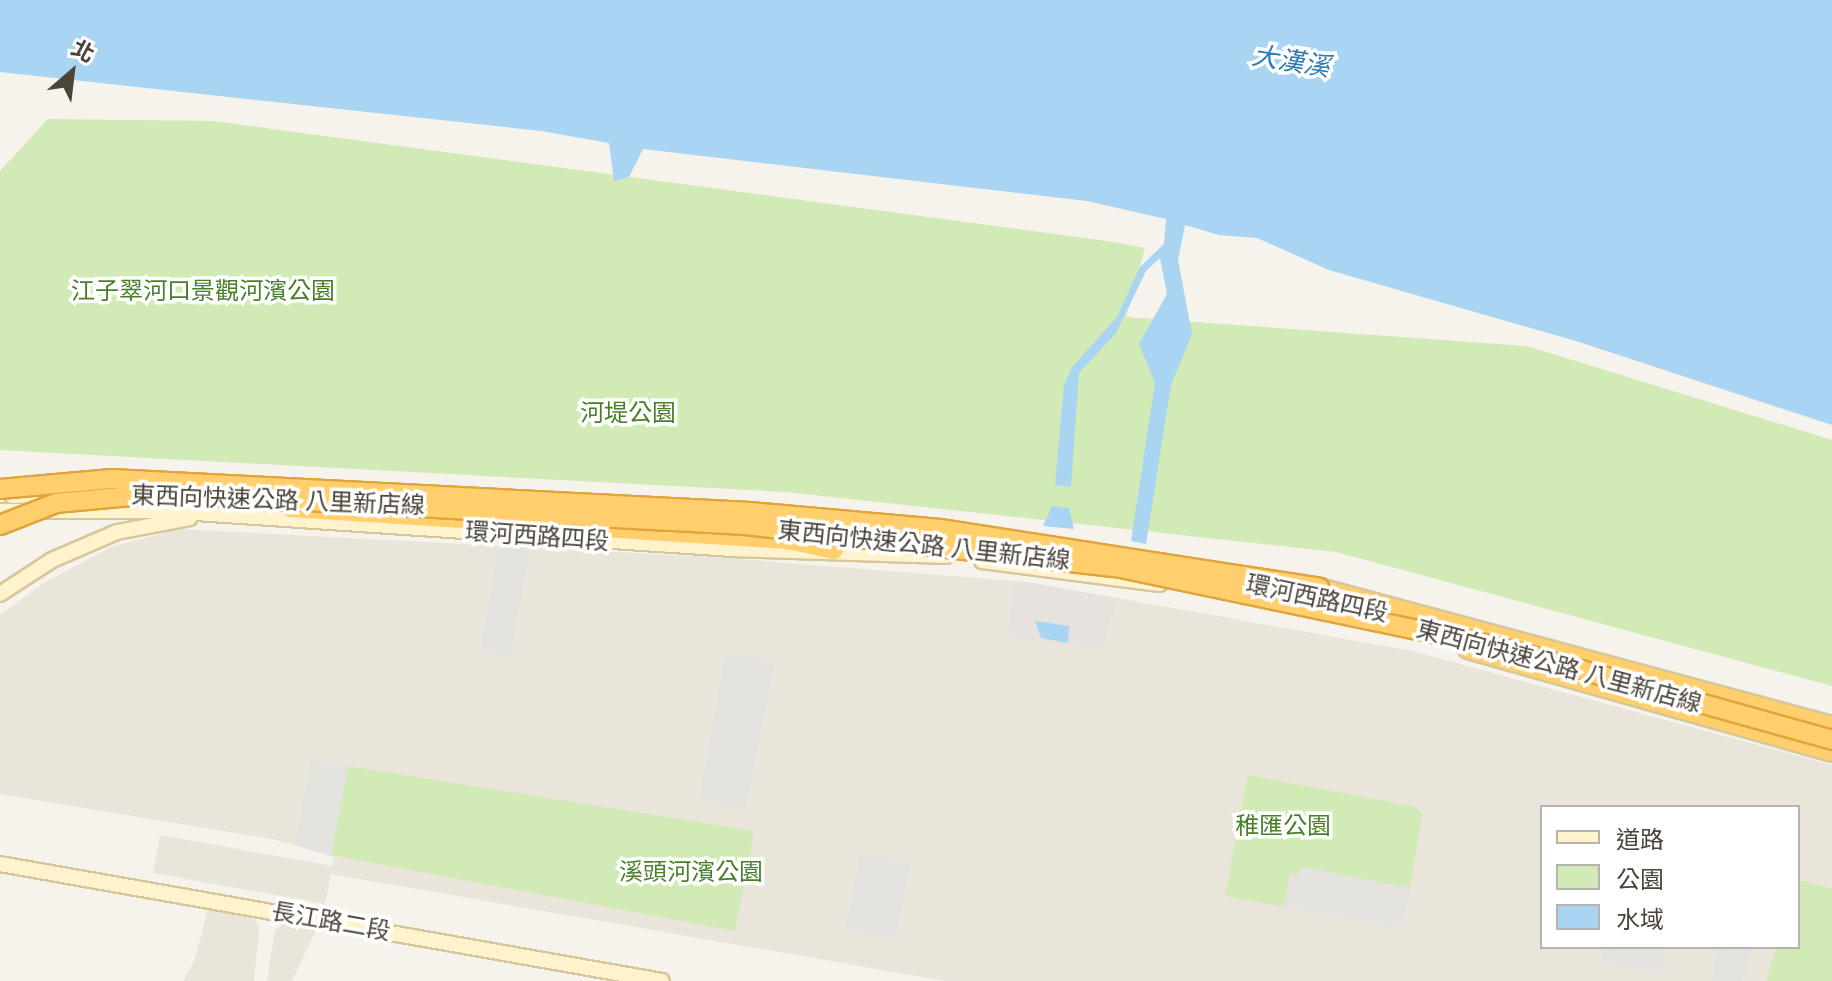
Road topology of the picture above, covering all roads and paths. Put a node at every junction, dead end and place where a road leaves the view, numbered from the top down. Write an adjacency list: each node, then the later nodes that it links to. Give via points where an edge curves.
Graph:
1 (0, 480): 3 (main road, 環河西路四段, via 123,482)
2 (0, 489): 13 (highway, 東西向快速公路 八里新店線, bridge, via 125,479 750,512 940,529 1319,588)
3 (161, 491): 4 (main road, 環河西路四段); 7 (highway, 東西向快速公路 八里新店線, bridge, via 56,503); 8 (main road, 環河西路四段); 9 (highway, bridge, via 328,512 747,538); 14 (highway, 東西向快速公路 八里新店線, bridge, via 745,525 1116,567 1503,648)
4 (0, 497)
5 (0, 511): 6 (main road, 環河西路四段)
6 (215, 514): 9 (main road, 環河西路四段, via 789,553); 11 (main road, via 117,532 52,560)
7 (0, 525)
8 (842, 529): 10 (main road, 環河西路四段); 13 (main road, 環河西路四段, via 912,522 1052,538)
9 (834, 550): 10 (main road, 環河西路四段)
10 (930, 555): 12 (main road, 環河西路四段, via 1258,600)
11 (0, 594)
12 (1468, 649): 15 (highway); 15 (main road, 環河西路四段, via 1505,651 1767,724 1782,736); 16 (main road, 環河西路四段, via 1485,663)
13 (1829, 720)
14 (1832, 740)
15 (1832, 751)
16 (1832, 759)
17 (0, 864): 18 (main road, 長江路二段)
18 (662, 981)

